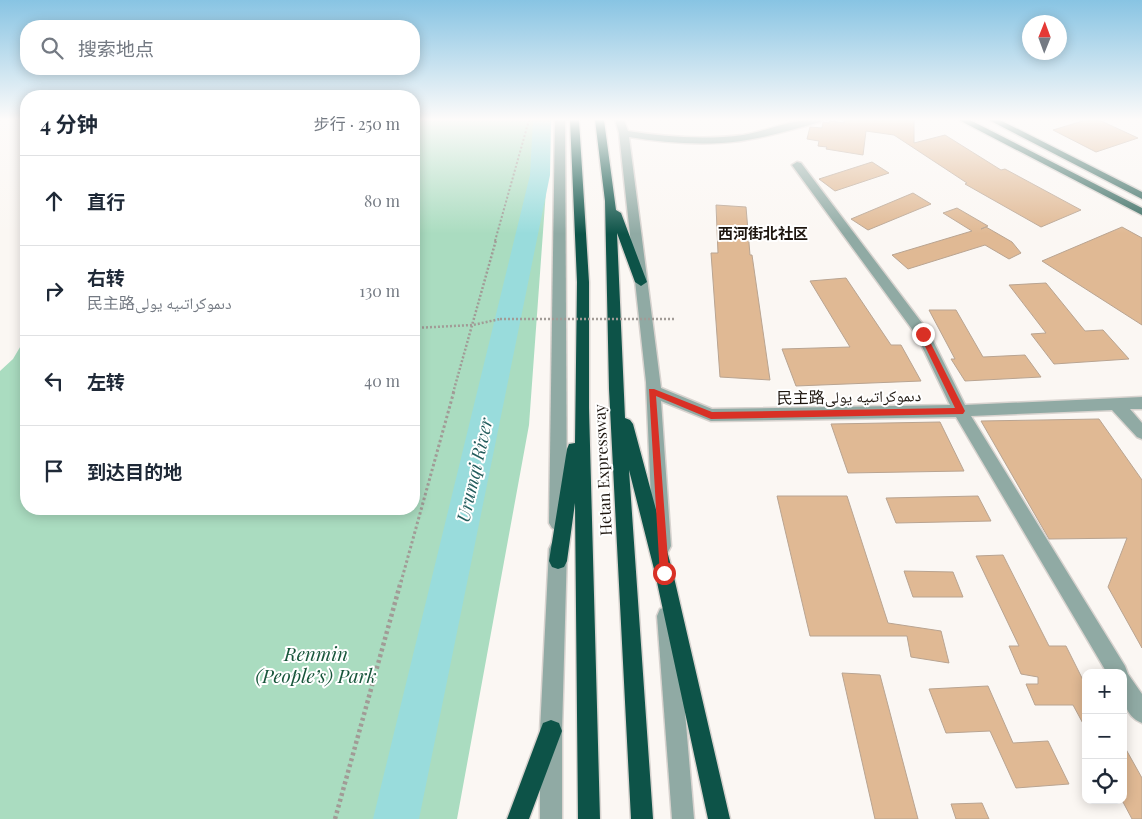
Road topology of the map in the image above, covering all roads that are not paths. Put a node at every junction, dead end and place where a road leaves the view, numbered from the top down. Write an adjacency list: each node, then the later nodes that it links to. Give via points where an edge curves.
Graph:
1 (561, 158): 19 (street)
2 (576, 158): 16 (highway, Hetan Expressway, via 582,282)
3 (605, 158): 9 (highway, Hetan Expressway)
4 (626, 158): 11 (street)
5 (1038, 158): 10 (main road)
6 (1068, 158): 8 (main road)
7 (797, 165): 17 (street, via 923,334)
8 (1142, 196)
9 (610, 201): 11 (highway); 12 (highway, Hetan Expressway)
10 (1142, 212)
11 (641, 282): 13 (street)
12 (616, 390): 20 (highway); 28 (highway, Hetan Expressway)
13 (652, 391): 17 (street, 民主路دىموكراتىيە يولى, via 711,416); 20 (street)
14 (1142, 403): 15 (street, 民主路دىموكراتىيە يولى)
15 (1116, 404): 17 (street, 民主路دىموكراتىيە يولى); 18 (street)
16 (582, 408): 19 (highway); 27 (highway, Hetan Expressway)
17 (960, 411): 21 (street)
18 (1142, 434)
19 (558, 561): 24 (street)
20 (664, 573): 29 (street); 30 (highway)
21 (1116, 669)
22 (1127, 689): 23 (street)
23 (1142, 713)
24 (551, 731): 25 (highway); 26 (street)
25 (518, 819)
26 (551, 819)
27 (589, 819)
28 (642, 819)
29 (683, 819)
30 (719, 819)

